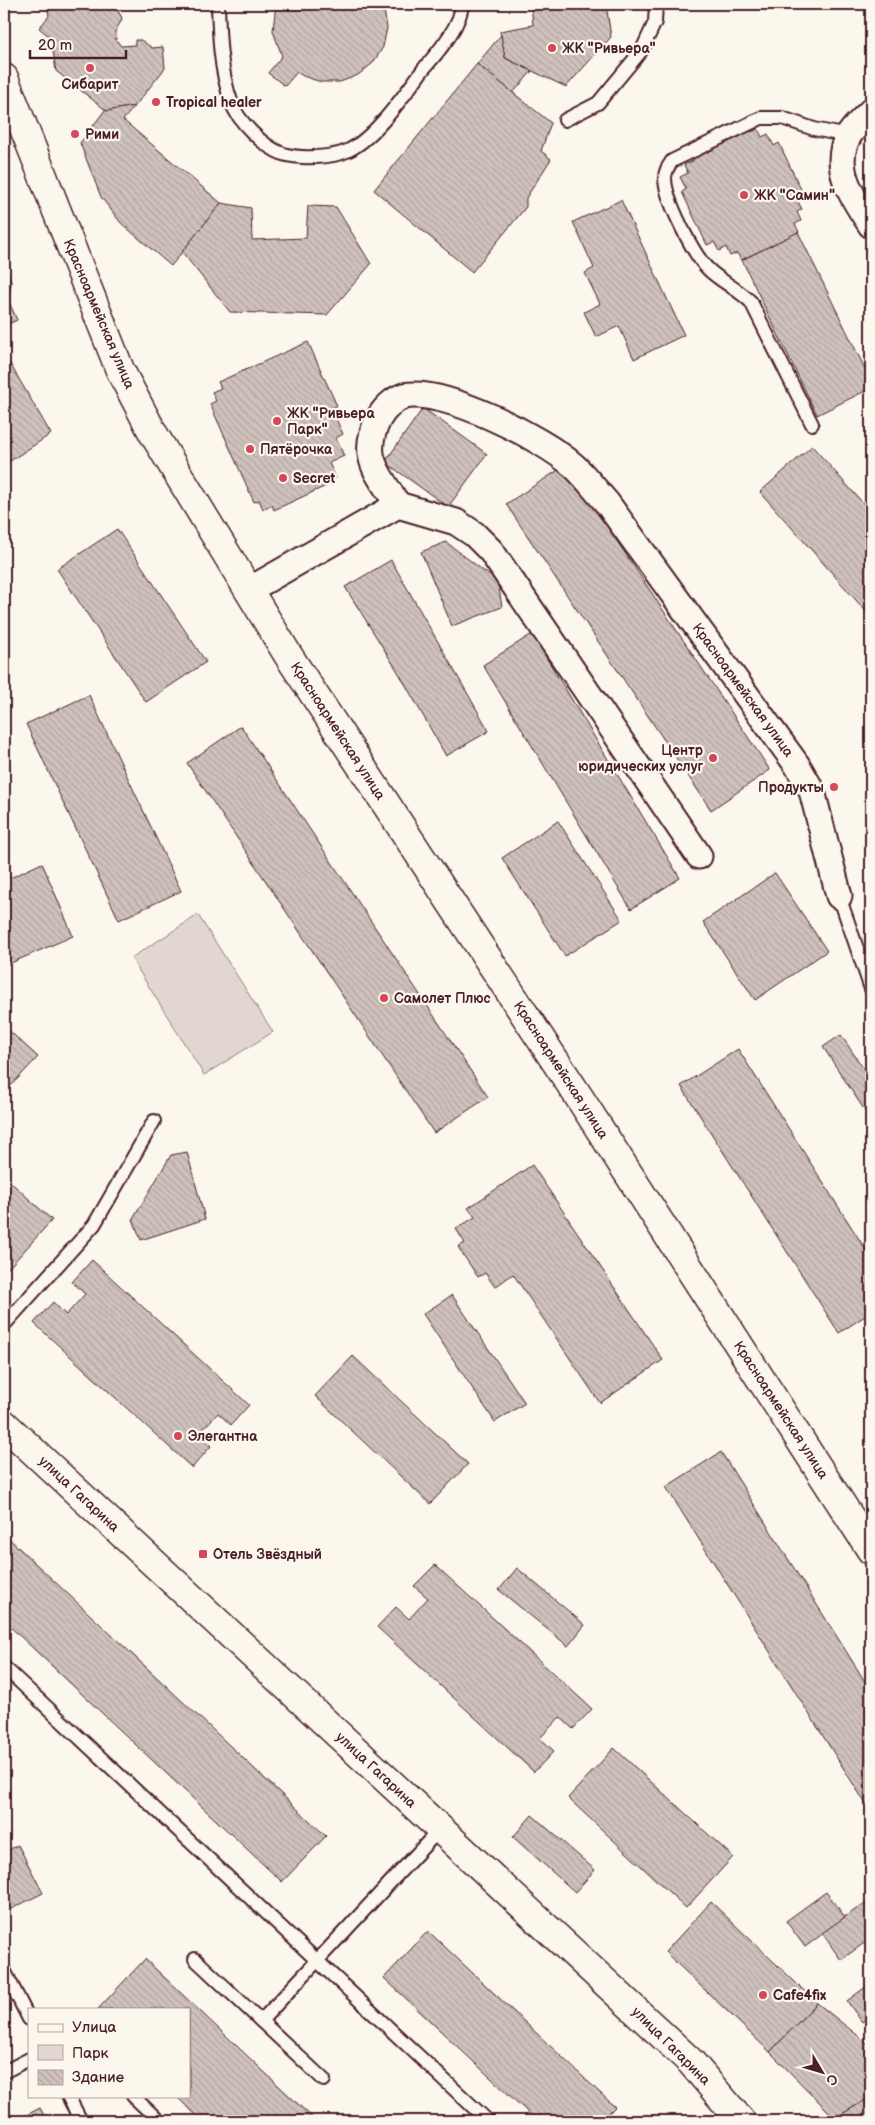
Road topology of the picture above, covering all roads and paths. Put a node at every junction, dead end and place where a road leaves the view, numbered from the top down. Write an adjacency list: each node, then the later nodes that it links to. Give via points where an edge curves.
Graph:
1 (218, 4): 2 (lane, via 220,52 231,103 252,134 283,154 314,158 347,151 376,130 445,42 462,12)
2 (462, 4)
3 (656, 4): 6 (lane, via 655,22 642,50 598,103)
4 (4, 78): 11 (street, Красноармейская улица, via 120,370 153,433)
5 (871, 111): 7 (street)
6 (565, 120)
7 (848, 136): 8 (street, via 842,169 851,196); 9 (lane, via 782,118 761,118 672,161 666,169 666,192 697,258 751,302)
8 (871, 225)
9 (812, 424)
10 (398, 505): 11 (street); 12 (street, via 456,522 491,551); 13 (street, Красноармейская улица, via 373,464 370,449 372,432 381,414 402,396 434,396 513,426 573,466 607,503 798,765 812,792)
11 (249, 590): 18 (street, Красноармейская улица, via 288,655 577,1094)
12 (699, 856)
13 (839, 896): 14 (lane, Красноармейская улица)
14 (871, 989)
15 (154, 1121): 16 (lane, via 94,1225)
16 (4, 1325)
17 (7, 1435): 20 (street, улица Гагарина)
18 (871, 1550)
19 (5, 1671): 22 (lane)
20 (440, 1829): 22 (lane); 34 (street, улица Гагарина, via 691,2062)
21 (195, 1959): 25 (lane)
22 (317, 1961): 25 (lane); 33 (lane)
23 (4, 1970): 24 (lane)
24 (28, 2017)
25 (261, 2020): 28 (lane)
26 (28, 2060): 27 (lane)
27 (4, 2072)
28 (324, 2080)
29 (69, 2098): 31 (lane)
30 (135, 2098): 32 (lane)
31 (81, 2121)
32 (159, 2121)
33 (488, 2121)
34 (741, 2121)

